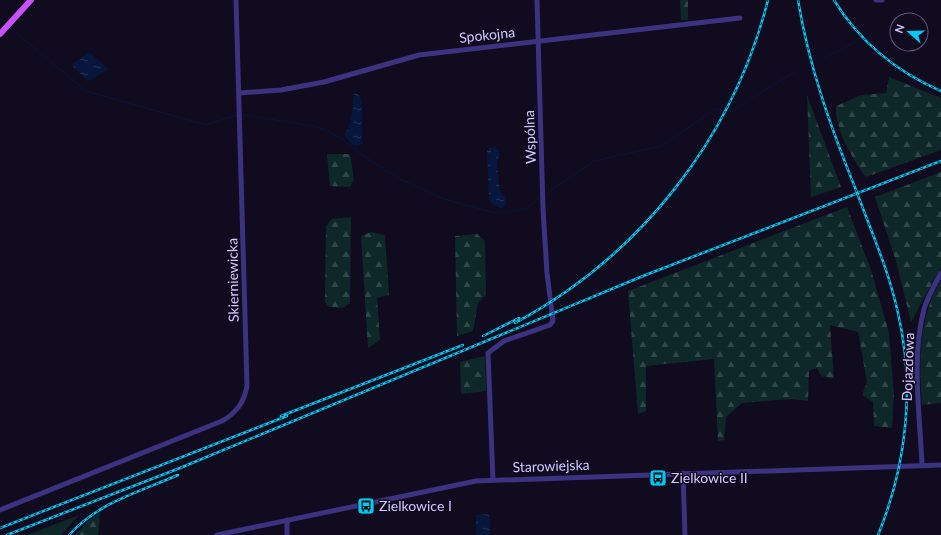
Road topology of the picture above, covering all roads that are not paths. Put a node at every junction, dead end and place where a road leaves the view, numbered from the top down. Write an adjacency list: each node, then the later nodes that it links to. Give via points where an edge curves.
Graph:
1 (31, 0): 7 (main road)
2 (236, 0): 9 (street, Skierniewicka)
3 (538, 0): 8 (street, Wspólna)
4 (876, 0): 5 (street)
5 (882, 0)
6 (740, 18): 8 (street, Spokojna)
7 (0, 34)
8 (538, 41): 9 (street, Spokojna, via 419,55 324,82 280,90); 14 (street, Wspólna, via 547,273 552,323 504,341 488,353)
9 (240, 93): 15 (street, Skierniewicka, via 246,395 236,411 222,421)
10 (941, 272): 11 (street, Dojazdowa, via 925,307 920,336 918,397)
11 (922, 465): 12 (street, Starowiejska); 13 (street, Starowiejska)
12 (941, 465)
13 (682, 474): 14 (street, Starowiejska); 19 (street)
14 (492, 480): 16 (street, Starowiejska, via 458,484)
15 (0, 510)
16 (287, 520): 17 (street, Starowiejska); 18 (street)
17 (217, 535)
18 (287, 535)
19 (684, 535)

